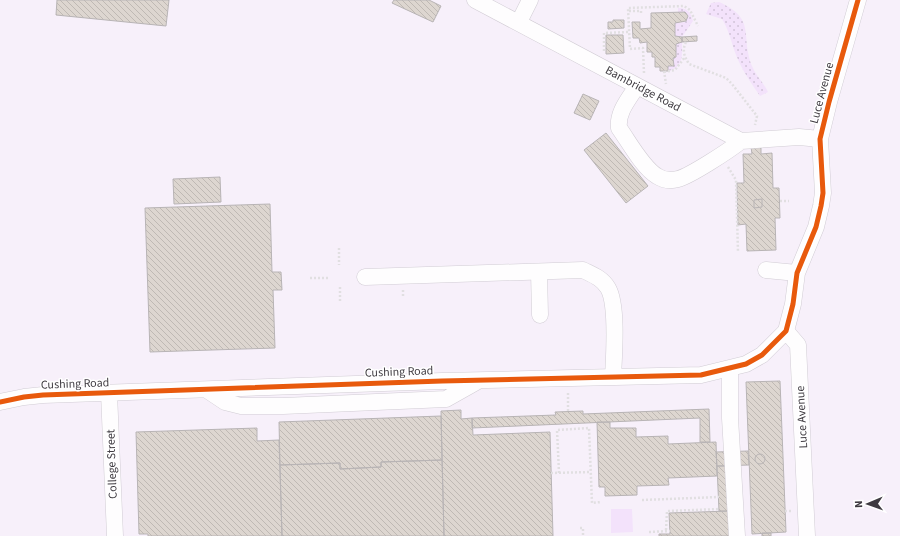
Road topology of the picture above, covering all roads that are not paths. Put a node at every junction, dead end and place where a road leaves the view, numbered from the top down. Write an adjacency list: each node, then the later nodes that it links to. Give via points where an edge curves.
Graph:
1 (475, 0): 4 (street, Bambridge Road)
2 (530, 0): 4 (street)
3 (858, 0): 6 (street, Luce Avenue)
4 (519, 22): 5 (street, Bambridge Road)
5 (641, 83): 7 (street, Bambridge Road); 7 (street, via 618,121 620,128 649,170 657,177 667,180 679,179)
6 (820, 139): 7 (street, via 799,137); 10 (street, Luce Avenue, via 822,206)
7 (741, 141)
8 (766, 270): 10 (street)
9 (539, 272): 11 (street); 12 (street); 15 (street, via 583,270 599,278 608,288 614,314)
10 (797, 274): 13 (street, Luce Avenue)
11 (365, 276)
12 (540, 315)
13 (786, 331): 14 (street, Cushing Road, via 762,355); 20 (street, Luce Avenue, via 798,345)
14 (730, 369): 15 (street, Cushing Road, via 701,375); 19 (street, via 730,418)
15 (613, 377): 16 (street, Cushing Road, via 480,379)
16 (109, 393): 17 (street, Cushing Road, via 24,397); 18 (street, College Street)
17 (0, 402)
18 (115, 536)
19 (737, 536)
20 (807, 536)

